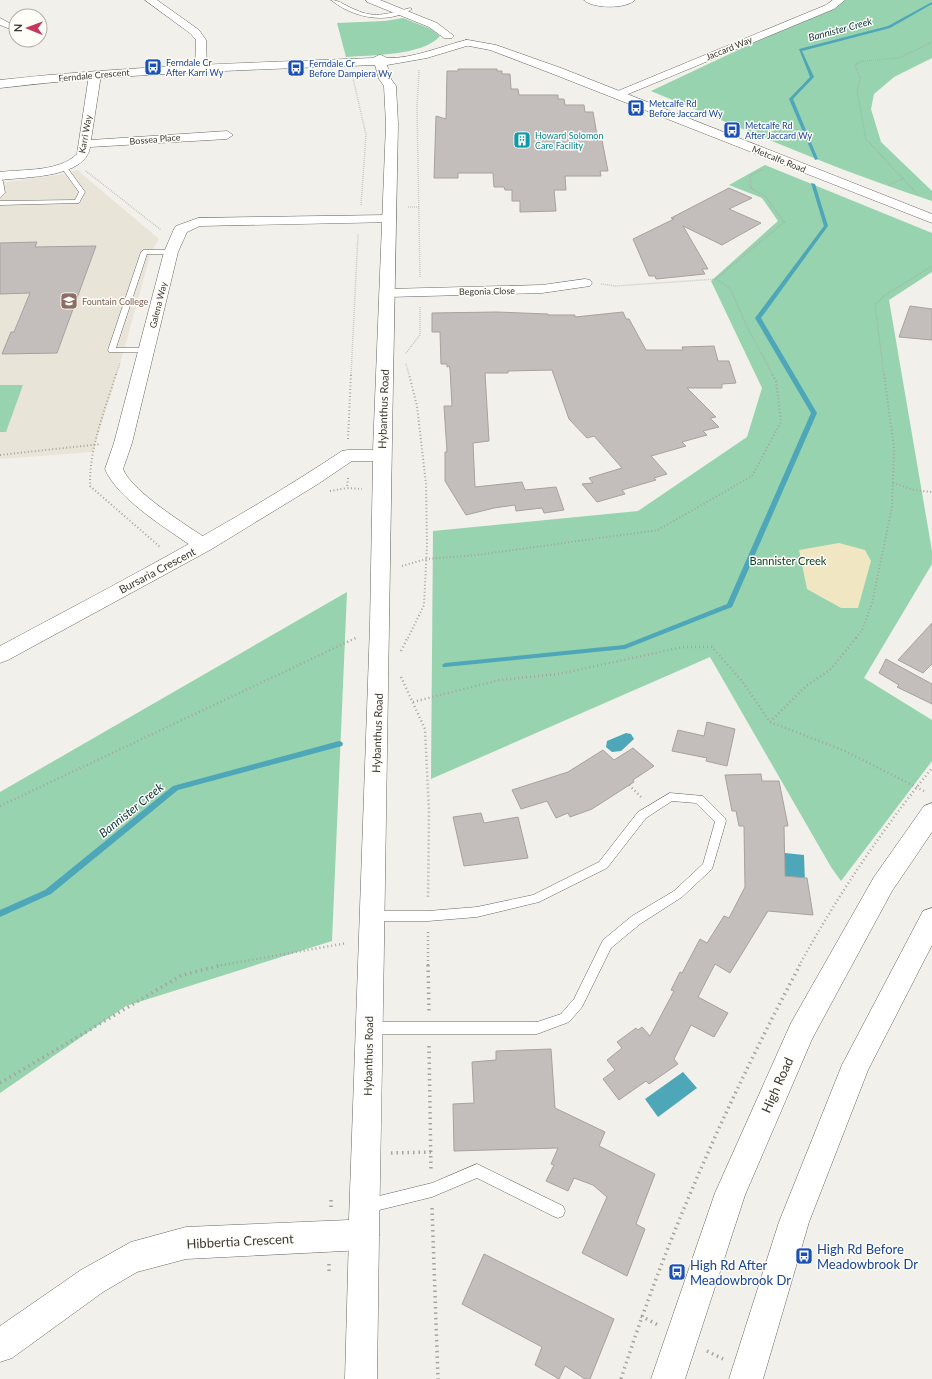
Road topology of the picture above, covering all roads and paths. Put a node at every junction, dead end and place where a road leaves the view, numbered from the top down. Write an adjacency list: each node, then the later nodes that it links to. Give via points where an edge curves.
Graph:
1 (150, 0): 14 (street, via 195,32 201,40)
2 (333, 0): 8 (lane, via 368,18 389,16)
3 (371, 0): 8 (street, Metcalfe Road)
4 (388, 0): 8 (street, Metcalfe Road)
5 (589, 0): 6 (street, via 600,4)
6 (630, 0)
7 (840, 0): 19 (street, Jaccard Way, via 830,7)
8 (406, 10): 9 (street, Metcalfe Road); 9 (street, Metcalfe Road, via 461,31)
9 (448, 36): 10 (street, Metcalfe Road, via 452,41); 12 (street, Ferndale Crescent, via 420,50)
10 (467, 43): 12 (street, Ferndale Crescent, via 427,55); 19 (street, Metcalfe Road, via 501,50); 19 (street, Metcalfe Road, via 480,40 480,34 488,41)
11 (931, 43): 25 (path, via 899,58 862,61 855,65 860,78 857,91 866,139)
12 (392, 59): 13 (street, Ferndale Crescent); 18 (street, Hybanthus Road, via 394,78)
13 (379, 60): 14 (street, Ferndale Crescent); 18 (street, Hybanthus Road)
14 (201, 68): 16 (street, Ferndale Crescent)
15 (419, 69): 37 (path, via 417,106)
16 (95, 75): 17 (street, Ferndale Crescent); 21 (street, Karri Way)
17 (0, 84)
18 (390, 86): 32 (street, Hybanthus Road, via 392,124)
19 (621, 93): 31 (street, Metcalfe Road); 33 (street, Metcalfe Road)
20 (226, 135): 21 (street, Bossea Place)
21 (84, 144): 22 (street, Karri Way, via 83,155)
22 (69, 166): 24 (street); 30 (lane, via 82,192 77,202); 34 (path, via 85,170)
23 (765, 167): 38 (path, via 750,176 751,188 766,197 784,222)
24 (0, 176)
25 (904, 178): 27 (path); 29 (path, via 916,190)
26 (0, 181): 28 (lane)
27 (885, 188)
28 (0, 196)
29 (918, 198)
30 (0, 203)
31 (932, 210)
32 (389, 219): 35 (street, Galena Way, via 198,222 181,229); 40 (street, Hybanthus Road)
33 (932, 219)
34 (160, 230)
35 (171, 252): 42 (street, Galena Way); 42 (lane, via 144,252 112,350)
36 (932, 266): 48 (path, via 884,296 875,305 894,448)
37 (420, 279)
38 (716, 279): 39 (path, via 616,286); 51 (path, via 730,288 746,327 776,381 781,422 752,476 658,530 477,555)
39 (585, 283): 40 (street, Begonia Close, via 542,289)
40 (388, 293): 47 (street, Hybanthus Road)
41 (420, 298): 43 (path, via 420,335)
42 (147, 350): 45 (street, Galena Way)
43 (405, 355)
44 (406, 362): 51 (path, via 416,406 426,484)
45 (123, 442): 46 (path); 50 (street, Galena Way, via 114,469 116,478 130,492)
46 (0, 455)
47 (382, 465): 50 (street, Bursaria Crescent, via 348,468 311,480); 52 (street, Hybanthus Road)
48 (893, 484): 49 (path); 58 (path, via 892,506 873,596 862,630 832,669 806,686)
49 (932, 492)
50 (203, 545): 54 (street, Bursaria Crescent)
51 (426, 559): 52 (path); 55 (path, via 424,605)
52 (380, 573): 53 (street, Hybanthus Road)
53 (380, 625): 60 (path); 62 (street, Hybanthus Road)
54 (0, 655)
55 (399, 655)
56 (399, 672): 57 (path)
57 (413, 702): 58 (path, via 499,680 559,674 683,646 712,647 742,681); 63 (path, via 425,729 429,811)
58 (770, 722): 59 (path, via 845,751)
59 (932, 796)
60 (0, 806)
61 (932, 813): 77 (street, High Road, via 883,884 801,1032 730,1193)
62 (372, 916): 63 (lane); 65 (street, Hybanthus Road)
63 (428, 916): 66 (path); 66 (lane, via 477,912 535,899 564,886 603,865 642,815 670,797 699,799 721,821 708,866 678,894 636,920 607,944 578,1003 565,1018 537,1028)
64 (932, 920): 78 (street, via 856,1065 794,1222)
65 (371, 942): 67 (street, Hybanthus Road); 68 (path, via 331,945 182,975)
66 (429, 1027): 67 (lane); 69 (path)
67 (369, 1028): 73 (street, Hybanthus Road)
68 (0, 1083)
69 (431, 1152): 70 (path); 71 (path)
70 (383, 1153)
71 (432, 1190): 72 (lane, via 477,1171); 73 (lane); 76 (path)
72 (558, 1211)
73 (365, 1221): 74 (street, Hibbertia Crescent, via 186,1243 131,1258 92,1281); 75 (street, Hybanthus Road)
74 (0, 1346)
75 (361, 1379)
76 (438, 1379)
77 (668, 1379)
78 (746, 1379)

